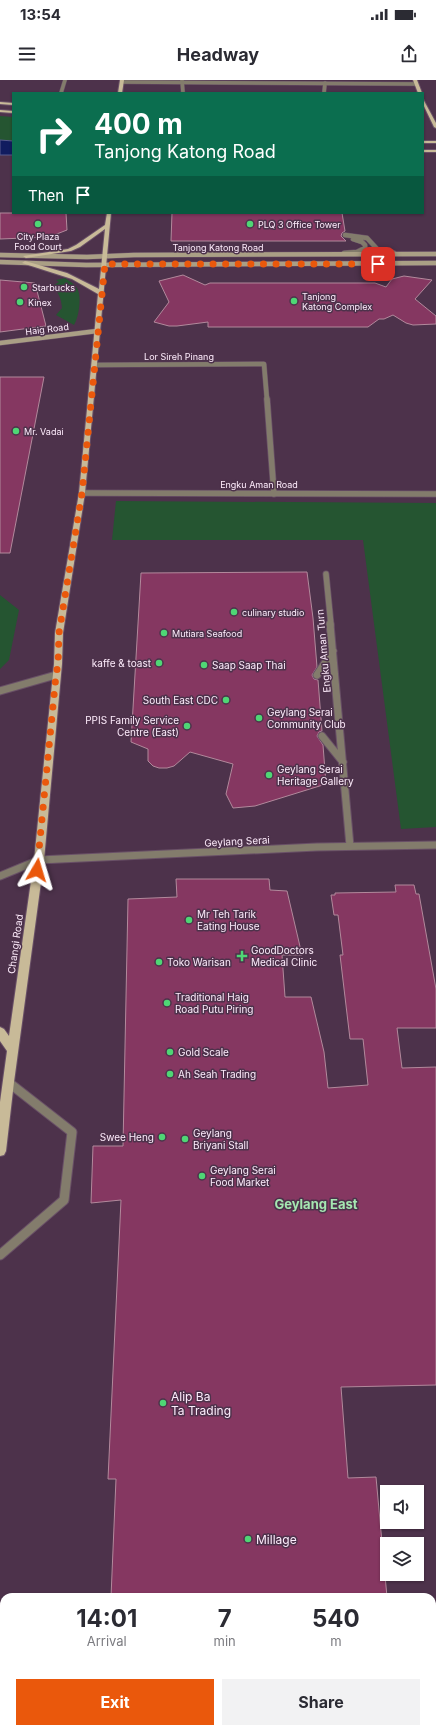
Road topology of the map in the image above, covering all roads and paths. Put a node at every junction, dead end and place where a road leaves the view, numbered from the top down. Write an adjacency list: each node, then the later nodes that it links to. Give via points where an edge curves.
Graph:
1 (64, 80): 6 (street)
2 (122, 81): 3 (street); 7 (main road)
3 (183, 81): 5 (street); 8 (street)
4 (415, 82): 5 (street); 10 (main road)
5 (325, 83): 9 (street)
6 (61, 92)
7 (120, 92)
8 (183, 92)
9 (324, 92)
10 (420, 92)
11 (424, 102): 16 (main road)
12 (0, 103): 13 (main road)
13 (12, 104)
14 (0, 111): 15 (main road)
15 (12, 112)
16 (432, 119): 17 (main road); 18 (main road)
17 (436, 122)
18 (436, 127)
19 (424, 142): 20 (main road)
20 (436, 142)
21 (424, 151): 22 (main road)
22 (436, 151)
23 (110, 214): 24 (main road, Changi Road)
24 (108, 225): 29 (main road, via 69,250); 30 (main road, Changi Road)
25 (326, 254): 26 (main road, Tanjong Katong Road); 26 (street, via 357,252 365,248 362,242 344,237 367,238 376,249); 30 (main road, Tanjong Katong Road)
26 (406, 254): 27 (main road, Tanjong Katong Road)
27 (436, 254)
28 (0, 255): 29 (main road, Tanjong Katong Road)
29 (26, 256): 30 (main road, Tanjong Katong Road)
30 (106, 256): 34 (main road, Changi Road)
31 (0, 262): 32 (main road, Tanjong Katong Road)
32 (25, 263): 34 (main road, Tanjong Katong Road); 35 (main road, via 74,277)
33 (436, 263): 34 (main road, Tanjong Katong Road)
34 (105, 264): 35 (main road, Changi Road)
35 (101, 293): 36 (main road, Changi Road)
36 (97, 331): 37 (main road, Haig Road); 38 (main road, Changi Road)
37 (0, 343)
38 (94, 365): 39 (main road, Changi Road); 40 (street, Lor Sireh Pinang, via 264,364)
39 (82, 493): 40 (street, Engku Aman Road); 44 (main road, Changi Road, via 63,611)
40 (274, 494): 41 (street, Engku Aman Road)
41 (436, 494)
42 (326, 574): 43 (street, Engku Aman Turn)
43 (333, 651): 45 (street); 48 (street, Engku Aman Turn)
44 (56, 675): 46 (street); 51 (main road, Changi Road)
45 (317, 675)
46 (0, 691)
47 (322, 736): 48 (street)
48 (343, 762): 50 (street, Engku Aman Turn)
49 (436, 845): 50 (street, Geylang Serai)
50 (350, 846): 51 (street, Geylang Serai)
51 (39, 860): 52 (street); 54 (main road, Changi Road)
52 (0, 876)
53 (0, 1032): 54 (main road)
54 (12, 1050): 55 (main road, Changi Road)
55 (8, 1082): 56 (main road, Changi Road); 57 (street, via 72,1132 64,1200)
56 (0, 1151)
57 (0, 1255)

